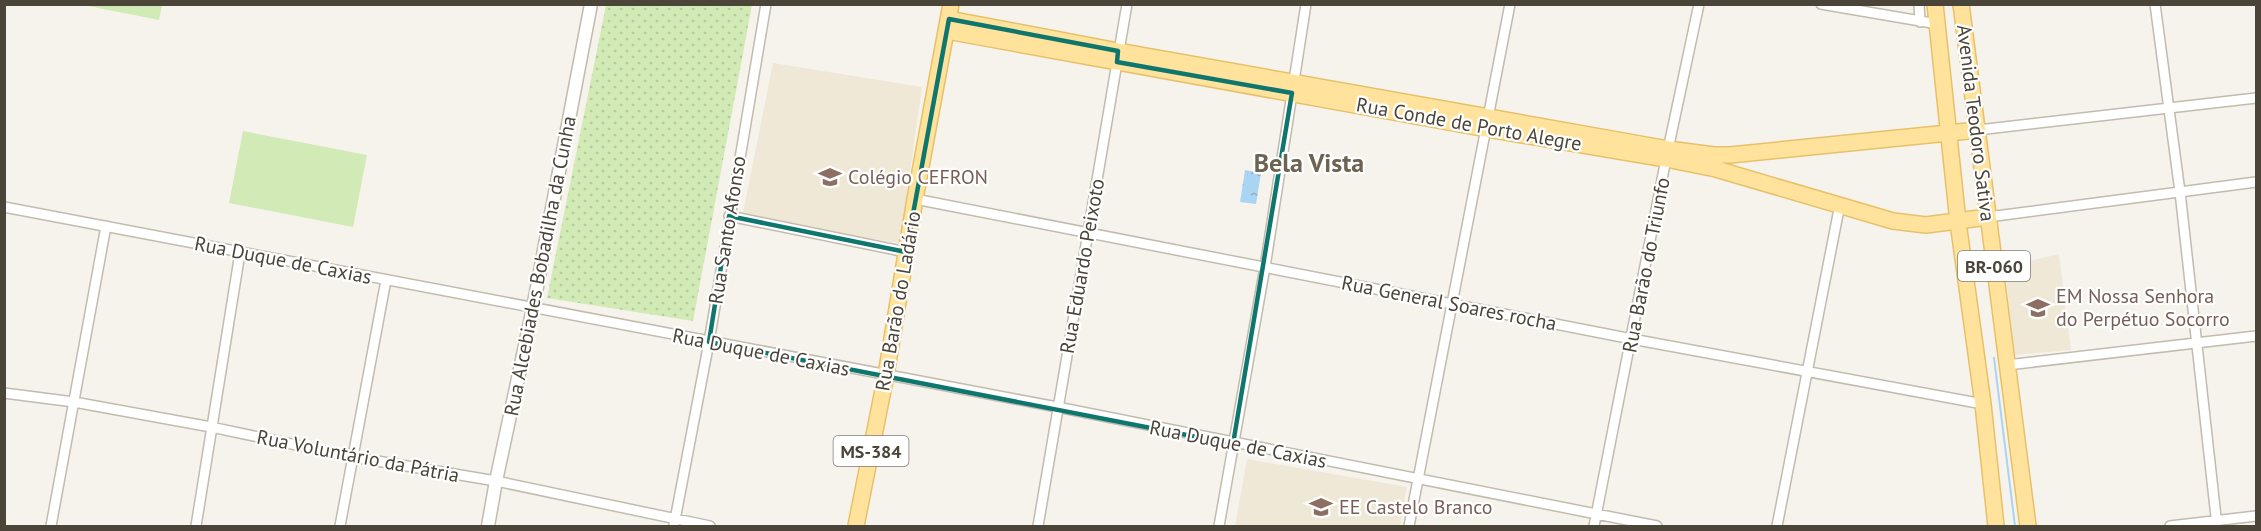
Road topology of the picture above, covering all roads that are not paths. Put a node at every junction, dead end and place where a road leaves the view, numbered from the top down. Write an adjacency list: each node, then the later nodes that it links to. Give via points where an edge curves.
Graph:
1 (591, 4): 38 (street, Rua Alcebiades Bobadilha da Cunha)
2 (766, 4): 28 (street, Rua Santo Afonso)
3 (1127, 4): 15 (street, Rua Eduardo Peixoto)
4 (1306, 4): 16 (street)
5 (1510, 4): 19 (street)
6 (1699, 4): 22 (street, Rua Barão do Triunfo)
7 (1821, 4): 13 (street)
8 (1919, 4): 13 (street)
9 (1935, 4): 14 (main road, Avenida Teodoro Sativa / BR-060)
10 (1961, 4): 20 (main road, Avenida Teodoro Sativa / BR-060)
11 (2155, 4): 18 (street)
12 (949, 18): 15 (main road, Rua Conde de Porto Alegre); 25 (main road, Rua Barão do Ladário / MS-384)
13 (1920, 22): 14 (street)
14 (1938, 24): 21 (main road, Avenida Teodoro Sativa / BR-060)
15 (1117, 57): 16 (main road, Rua Conde de Porto Alegre); 32 (street, Rua Eduardo Peixoto)
16 (1293, 87): 19 (main road, Rua Conde de Porto Alegre); 35 (street)
17 (2256, 98): 18 (street)
18 (2168, 109): 20 (street); 24 (street)
19 (1488, 123): 22 (main road, Rua Conde de Porto Alegre); 37 (street)
20 (1978, 130): 21 (main road, Rua Conde de Porto Alegre); 29 (main road, Avenida Teodoro Sativa / BR-060)
21 (1950, 134): 22 (main road, Rua Conde de Porto Alegre, via 1730,155); 30 (main road, Avenida Teodoro Sativa / BR-060)
22 (1667, 154): 26 (main road, Rua Conde de Porto Alegre); 40 (street, Rua Barão do Triunfo)
23 (2256, 182): 24 (street)
24 (2180, 192): 29 (street); 42 (street)
25 (915, 199): 32 (street, Rua General Soares rocha); 33 (main road, Rua Barão do Ladário / MS-384)
26 (1840, 204): 30 (main road, Rua Conde de Porto Alegre, via 1893,221 1926,225); 44 (street)
27 (4, 207): 31 (street, Rua Duque de Caxias)
28 (729, 216): 33 (street); 41 (street, Rua Santo Afonso)
29 (1988, 218): 30 (main road, Rua Conde de Porto Alegre); 43 (main road, Avenida Teodoro Sativa / BR-060)
30 (1958, 222): 48 (main road, Avenida Teodoro Sativa / BR-060)
31 (106, 226): 34 (street, Rua Duque de Caxias); 47 (street)
32 (1089, 234): 35 (street, Rua General Soares rocha); 49 (street, Rua Eduardo Peixoto)
33 (906, 252): 45 (main road, Rua Barão do Ladário / MS-384)
34 (240, 253): 36 (street, Rua Duque de Caxias); 50 (street)
35 (1264, 267): 37 (street, Rua General Soares rocha); 51 (street)
36 (386, 280): 38 (street, Rua Duque de Caxias); 52 (street)
37 (1453, 304): 40 (street, Rua General Soares rocha); 53 (street)
38 (533, 308): 41 (street, Rua Duque de Caxias); 54 (street, Rua Alcebiades Bobadilha da Cunha)
39 (2256, 336): 42 (street)
40 (1632, 339): 44 (street, Rua General Soares rocha); 55 (street, Rua Barão do Triunfo)
41 (709, 342): 45 (street, Rua Duque de Caxias); 57 (street, Rua Santo Afonso)
42 (2195, 344): 43 (street); 58 (street)
43 (2007, 365): 72 (main road, Avenida Teodoro Sativa / BR-060)
44 (1808, 370): 48 (street, Rua General Soares rocha); 70 (street)
45 (886, 375): 49 (street, Rua Duque de Caxias); 64 (main road, Rua Barão do Ladário / MS-384)
46 (4, 393): 47 (street, Rua Voluntário da Pátria)
47 (74, 402): 50 (street, Rua Voluntário da Pátria); 59 (street)
48 (1983, 404): 71 (main road, Avenida Teodoro Sativa / BR-060)
49 (1057, 407): 51 (street, Rua Duque de Caxias); 65 (street, Rua Eduardo Peixoto)
50 (211, 427): 52 (street, Rua Voluntário da Pátria); 60 (street)
51 (1233, 444): 53 (street, Rua Duque de Caxias); 66 (street)
52 (352, 457): 54 (street, Rua Voluntário da Pátria); 61 (street)
53 (1418, 480): 55 (street, Rua Duque de Caxias); 67 (street)
54 (496, 481): 57 (street, Rua Voluntário da Pátria); 62 (street, Rua Alcebiades Bobadilha da Cunha)
55 (1597, 515): 68 (street, Rua Barão do Triunfo); 69 (street, Rua Duque de Caxias)
56 (2256, 516): 58 (street)
57 (674, 523): 63 (street, Rua Voluntário da Pátria)
58 (2217, 524): 73 (street)
59 (51, 526)
60 (195, 526)
61 (340, 526)
62 (488, 526)
63 (710, 526)
64 (856, 526)
65 (1038, 526)
66 (1219, 526)
67 (1409, 526)
68 (1594, 526)
69 (1658, 526)
70 (1777, 526)
71 (1996, 526)
72 (2028, 526)
73 (2170, 526)

